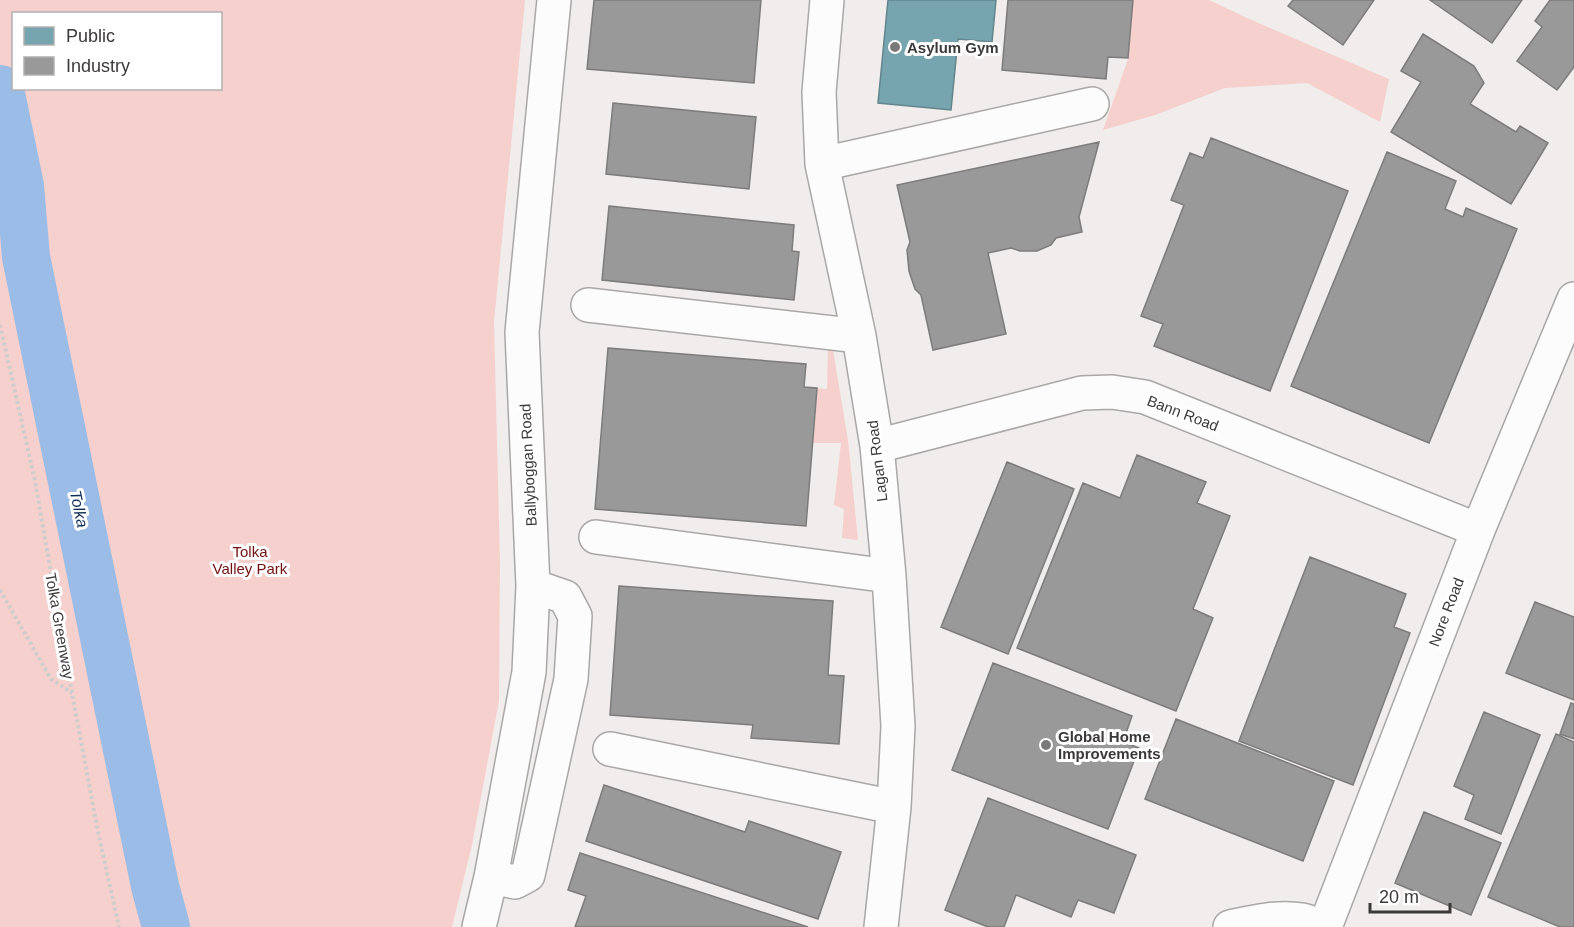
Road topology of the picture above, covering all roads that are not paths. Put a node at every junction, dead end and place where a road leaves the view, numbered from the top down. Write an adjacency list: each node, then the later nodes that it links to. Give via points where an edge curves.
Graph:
1 (554, 0): 12 (street, Ballyboggan Road, via 522,332)
2 (827, 0): 4 (street, Lagan Road, via 819,92)
3 (1092, 104): 4 (street)
4 (822, 164): 7 (street, Lagan Road)
5 (1574, 299): 9 (street, Nore Road)
6 (588, 305): 7 (street)
7 (859, 336): 8 (street, Lagan Road)
8 (877, 446): 9 (street, Bann Road, via 1082,393 1112,392 1145,397); 11 (street, Lagan Road)
9 (1478, 530): 19 (street, Nore Road)
10 (596, 537): 11 (street)
11 (889, 576): 14 (street, Lagan Road, via 898,726)
12 (533, 586): 15 (street, Ballyboggan Road, via 529,672); 15 (street, via 565,597 575,616 571,679 528,875 515,882)
13 (610, 749): 14 (street)
14 (894, 807): 17 (street, Lagan Road)
15 (491, 877): 16 (street, Ballyboggan Road)
16 (479, 927)
17 (881, 927)
18 (1230, 927): 19 (street, via 1282,919 1304,920)
19 (1323, 927)

